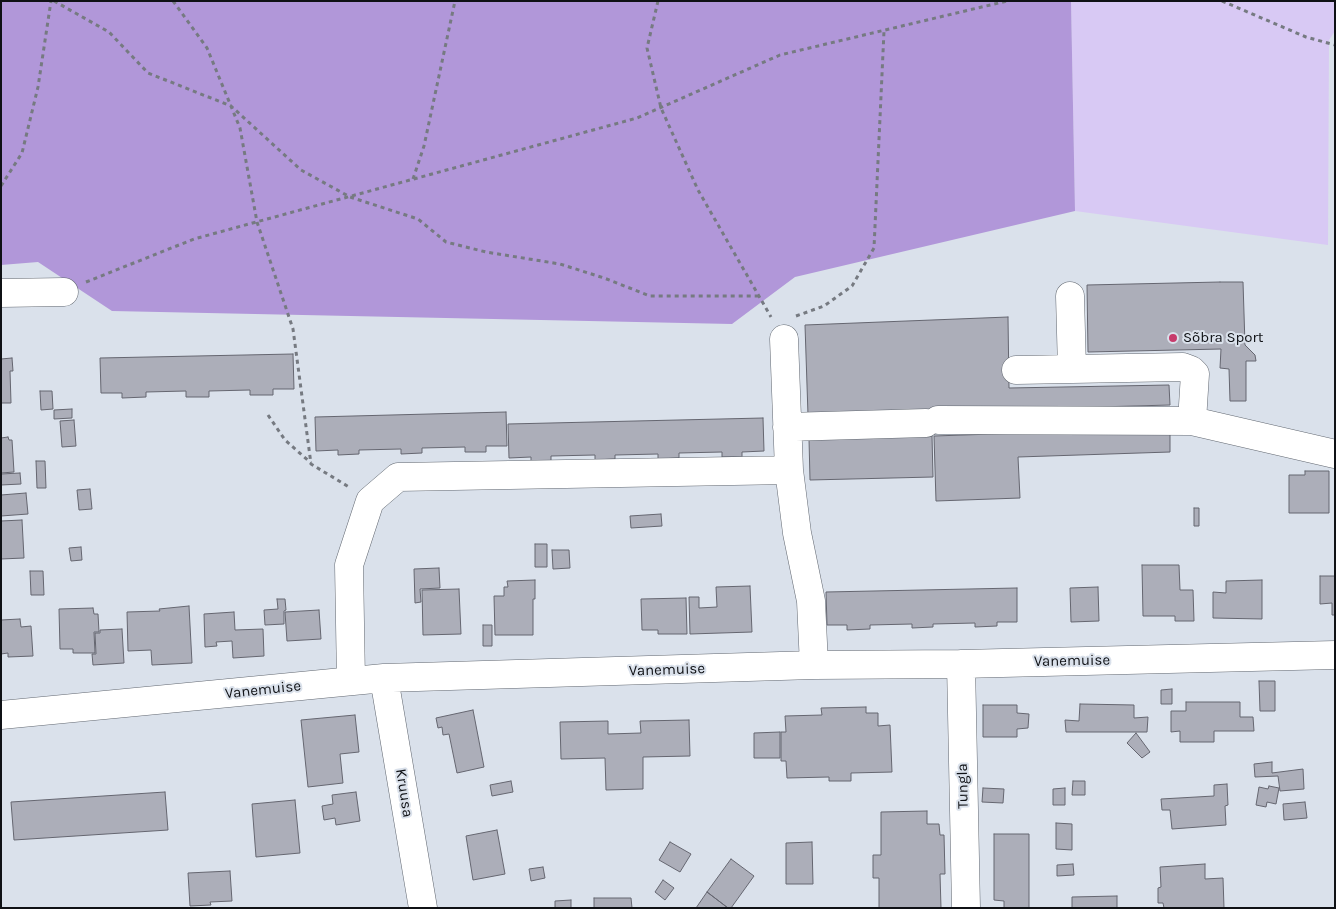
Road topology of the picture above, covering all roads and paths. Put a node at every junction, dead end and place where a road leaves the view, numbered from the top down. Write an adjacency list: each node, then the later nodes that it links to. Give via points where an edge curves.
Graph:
1 (53, 1): 9 (path, via 109,32 148,73); 12 (path, via 22,153)
2 (173, 1): 9 (path, via 207,48)
3 (455, 1): 11 (path, via 424,146)
4 (658, 1): 10 (path, via 647,48)
5 (1007, 1): 7 (path)
6 (1222, 1): 8 (path, via 1306,37)
7 (884, 31): 10 (path, via 780,55); 19 (path, via 874,248 852,286 824,306 796,316)
8 (1335, 45)
9 (231, 106): 13 (path, via 301,170); 14 (path, via 240,128)
10 (661, 108): 11 (path, via 637,118); 17 (path, via 698,190)
11 (413, 179): 13 (path)
12 (1, 186)
13 (350, 197): 14 (path); 17 (path, via 418,220 446,242 560,264 650,296)
14 (257, 222): 15 (path, via 194,239); 26 (path, via 293,329)
15 (64, 292): 16 (street)
16 (1, 293)
17 (759, 296): 19 (path)
18 (1070, 296): 20 (street)
19 (784, 339): 24 (street)
20 (1072, 368): 21 (street); 23 (street, via 1175,366 1191,370 1195,374)
21 (1016, 370)
22 (268, 414): 26 (path, via 285,440)
23 (1192, 421): 24 (street, via 932,421); 25 (street)
24 (787, 427): 27 (street)
25 (1335, 454)
26 (311, 464): 28 (path)
27 (789, 470): 28 (street, via 398,476); 31 (street, via 811,602)
28 (370, 501): 33 (street, via 349,565)
29 (1335, 655): 30 (street, Vanemuise, via 1166,670)
30 (961, 664): 31 (street, Vanemuise); 36 (street, Tungla)
31 (814, 665): 32 (street, Vanemuise)
32 (384, 678): 33 (street, Vanemuise); 35 (street, Kruusa)
33 (351, 681): 34 (street, Vanemuise)
34 (1, 715)
35 (423, 908)
36 (966, 908)

